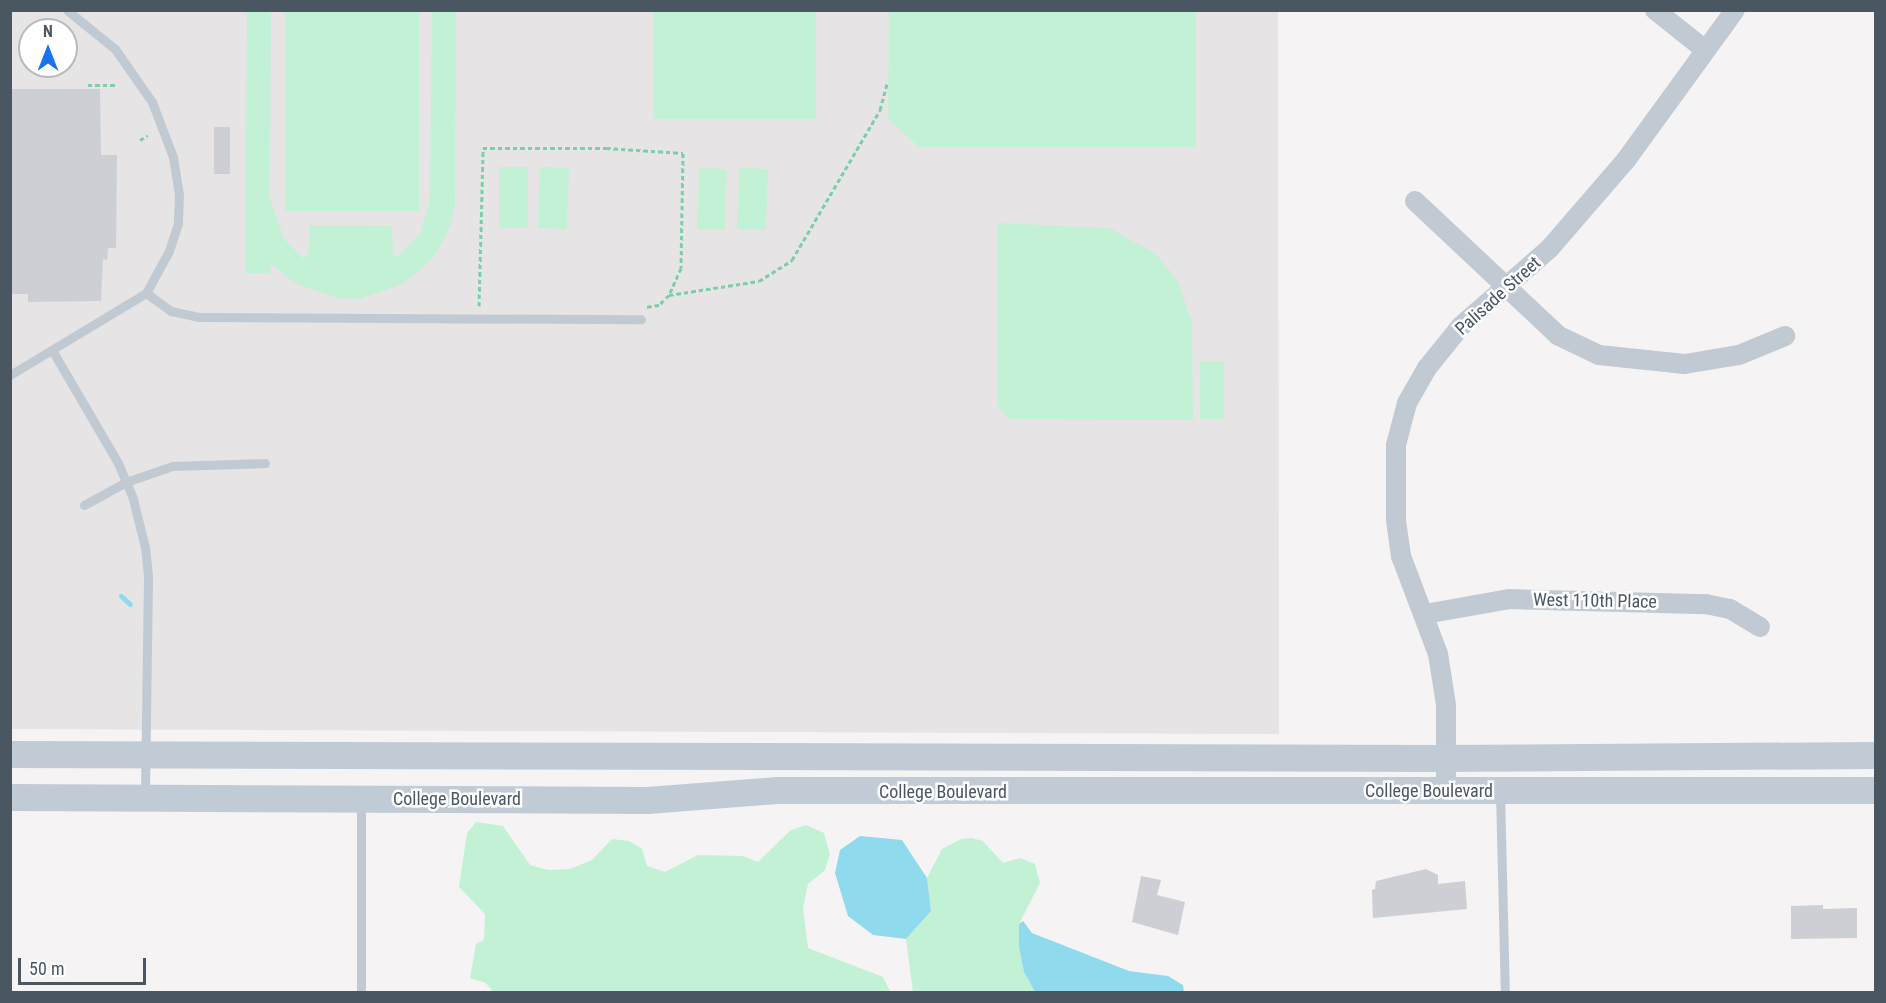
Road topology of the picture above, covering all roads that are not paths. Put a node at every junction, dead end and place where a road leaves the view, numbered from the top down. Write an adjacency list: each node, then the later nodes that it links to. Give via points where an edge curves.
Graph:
1 (68, 10): 5 (lane)
2 (87, 10): 5 (lane)
3 (1655, 10): 6 (street)
4 (1735, 10): 6 (street, Palisade Street)
5 (81, 19): 9 (lane, via 115,49 141,81 167,134 173,158 179,195 178,222 170,252)
6 (1704, 49): 8 (street, Palisade Street, via 1626,160 1550,248)
7 (1415, 201): 8 (street)
8 (1508, 288): 11 (street, via 1559,336 1599,355 1684,364 1739,355); 17 (street, Palisade Street, via 1461,326 1427,368 1407,403 1401,424 1396,445 1396,519 1401,556)
9 (146, 293): 10 (lane, via 171,311 199,317); 12 (lane)
10 (641, 319)
11 (1785, 336)
12 (52, 350): 13 (lane); 15 (lane)
13 (10, 375)
14 (265, 463): 15 (lane, via 191,463)
15 (126, 482): 16 (lane); 20 (lane, via 145,547 148,577)
16 (84, 505)
17 (1425, 614): 18 (street, West 110th Place, via 1509,599 1706,604 1730,609); 22 (street, Palisade Street, via 1438,654 1444,695)
18 (1760, 627)
19 (10, 754): 20 (main road, College Boulevard)
20 (146, 755): 22 (main road, College Boulevard); 27 (lane)
21 (1875, 755): 22 (main road, College Boulevard)
22 (1445, 758): 24 (street, Palisade Street)
23 (1875, 790): 25 (main road, College Boulevard)
24 (1446, 791): 25 (main road, College Boulevard); 28 (main road, College Boulevard, via 777,790 647,800)
25 (1500, 791): 30 (lane)
26 (10, 797): 27 (main road, College Boulevard)
27 (145, 798): 28 (main road, College Boulevard)
28 (362, 798): 29 (lane)
29 (361, 993)
30 (1505, 993)

